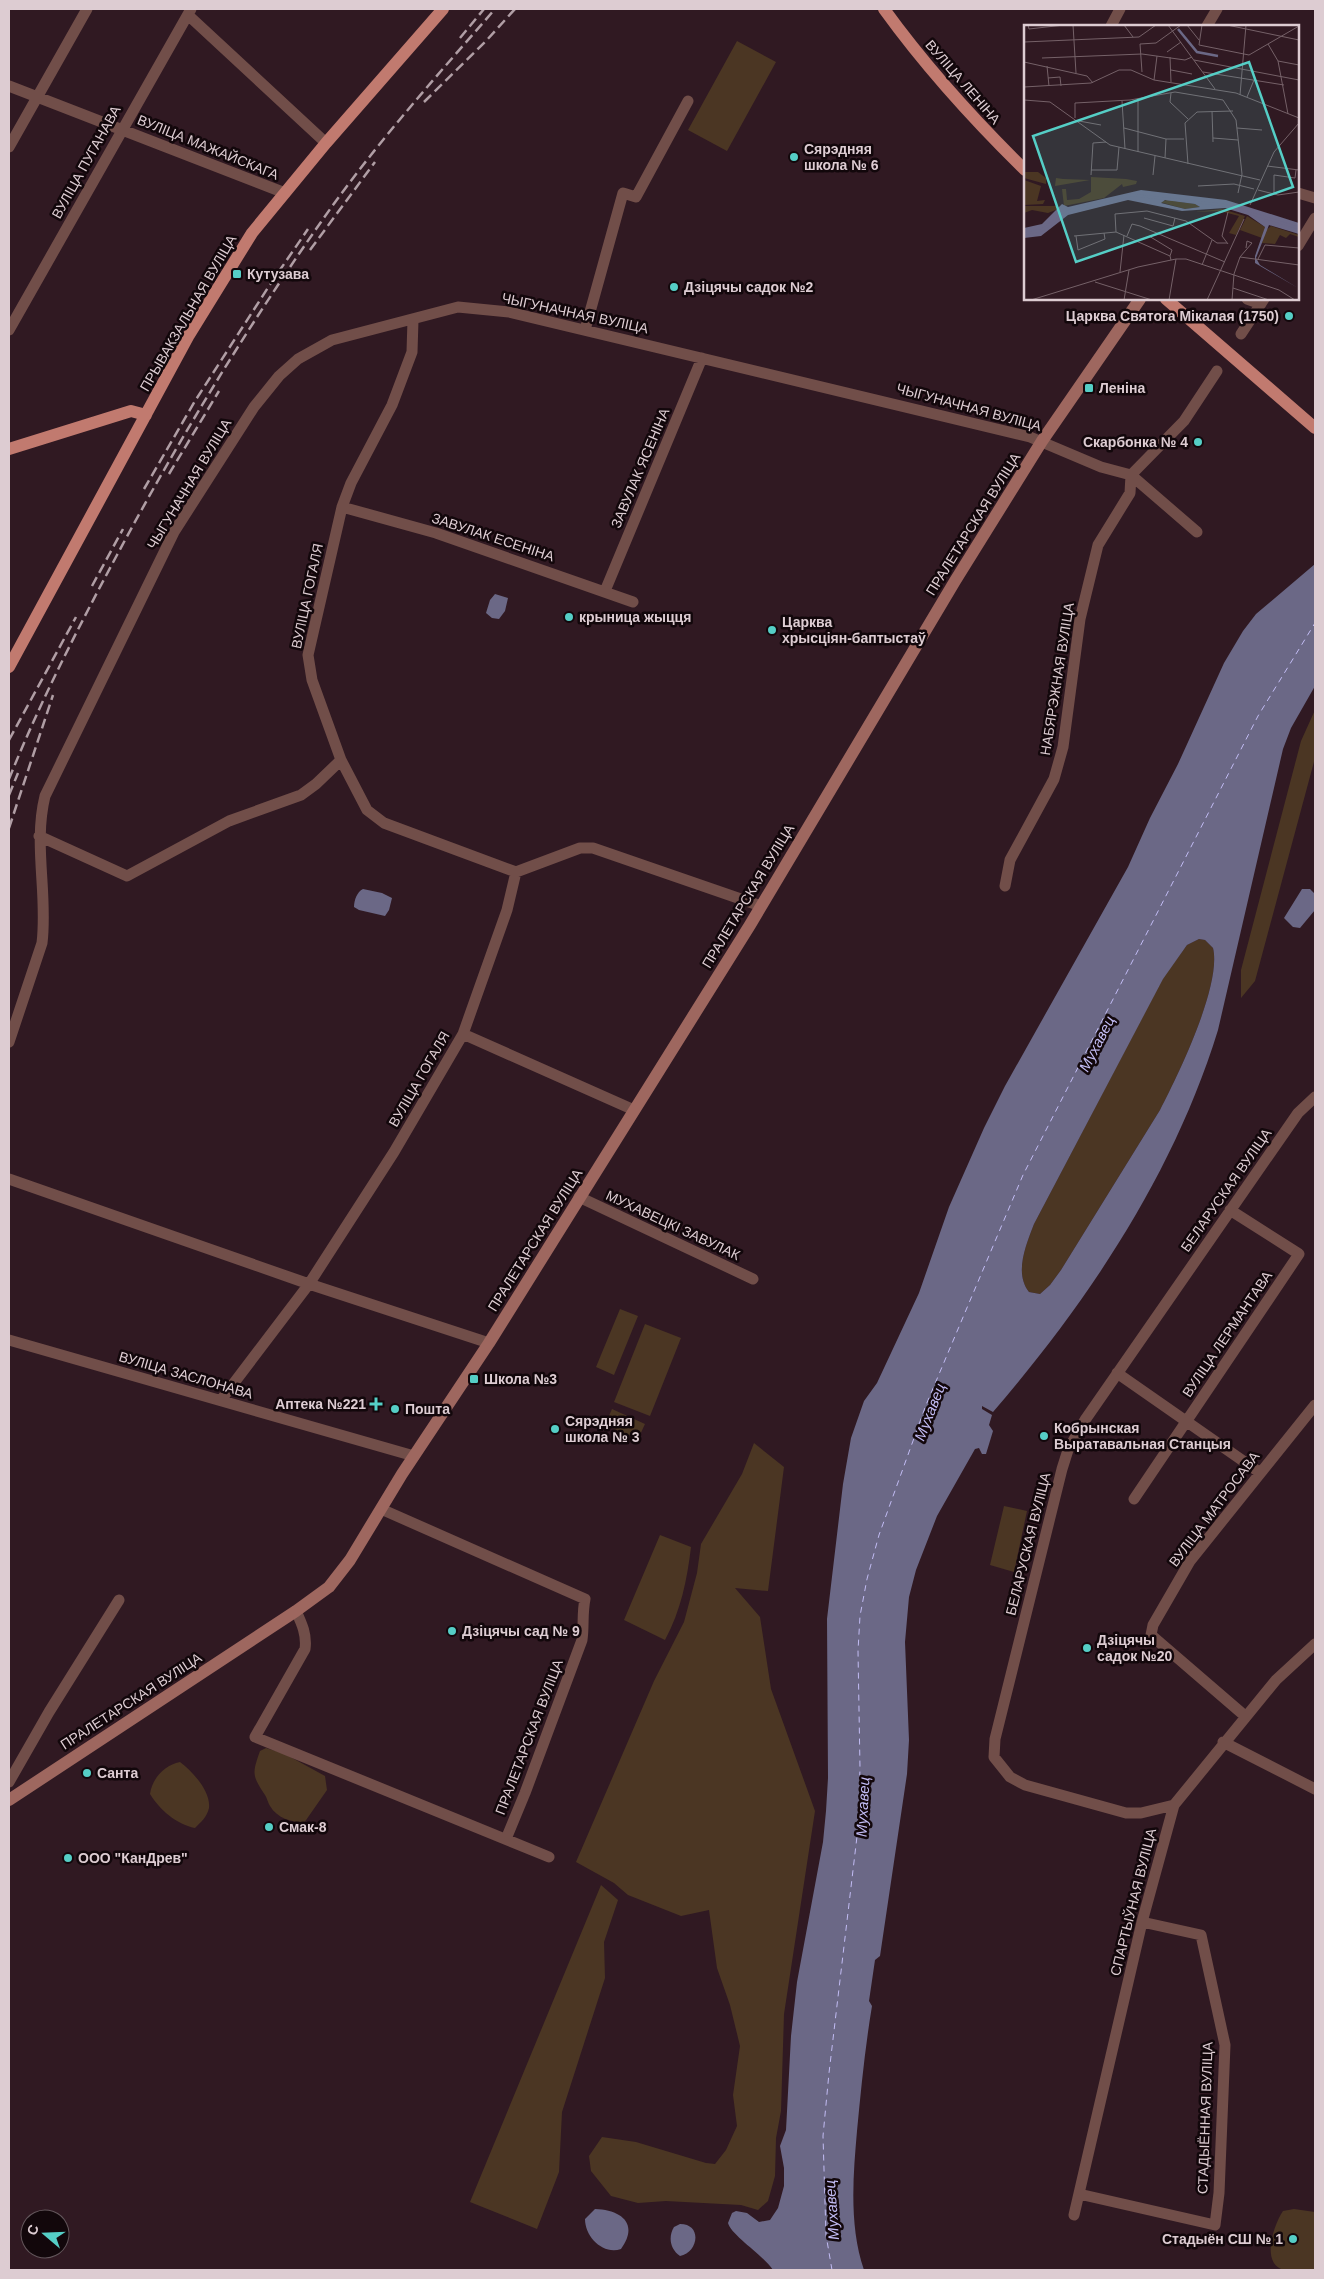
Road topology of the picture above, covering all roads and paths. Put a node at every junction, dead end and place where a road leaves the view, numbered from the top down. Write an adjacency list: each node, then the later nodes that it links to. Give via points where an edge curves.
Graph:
1 (87, 9): 10 (street)
2 (444, 9): 13 (main road, ПРЫВАКЗАЛЬНАЯ ВУЛІЦА)
3 (884, 9): 15 (main road, ВУЛІЦА ЛЕНІНА, via 924,62 980,126)
4 (1120, 9): 7 (street)
5 (1216, 9): 8 (street)
6 (190, 12): 12 (street, ВУЛІЦА ПУГАНАВА); 13 (street)
7 (1112, 25)
8 (1208, 25)
9 (9, 86): 10 (street, ВУЛІЦА МАЖАЙСКАГА)
10 (36, 98): 12 (street, ВУЛІЦА МАЖАЙСКАГА); 14 (street)
11 (688, 101): 26 (street, via 636,197 623,194)
12 (121, 129): 17 (street, ВУЛІЦА МАЖАЙСКАГА); 25 (street, ВУЛІЦА ПУГАНАВА)
13 (326, 143): 17 (main road, ПРЫВАКЗАЛЬНАЯ ВУЛІЦА)
14 (9, 147)
15 (1024, 169)
16 (1299, 193): 18 (street)
17 (285, 194): 30 (main road, ПРЫВАКЗАЛЬНАЯ ВУЛІЦА, via 252,233 189,335)
18 (1315, 198)
19 (1315, 218): 20 (street)
20 (1299, 244)
21 (1139, 300): 32 (main road, ПРАЛЕТАРСКАЯ ВУЛІЦА)
22 (1167, 300): 31 (main road)
23 (1263, 301): 27 (street)
24 (413, 320): 26 (street, ЧЫГУНАЧНАЯ ВУЛІЦА, via 458,307 509,312); 35 (street, ВУЛІЦА ГОГАЛЯ, via 412,352 392,405); 41 (street, ЧЫГУНАЧНАЯ ВУЛІЦА, via 332,340 298,360 279,376 254,407 174,532 45,796)
25 (9, 330)
26 (585, 330): 28 (street, ЧЫГУНАЧНАЯ ВУЛІЦА)
27 (1241, 334)
28 (702, 358): 32 (street, ЧЫГУНАЧНАЯ ВУЛІЦА); 37 (street, ЗАВУЛАК ЯСЕНІНА)
29 (1217, 371): 34 (street, via 1184,421)
30 (146, 415): 33 (main road, via 131,411); 39 (main road, ПРЫВАКЗАЛЬНАЯ ВУЛІЦА)
31 (1315, 428)
32 (1042, 441): 34 (street, ЧЫГУНАЧНАЯ ВУЛІЦА, via 1101,467); 44 (main road, ПРАЛЕТАРСКАЯ ВУЛІЦА)
33 (9, 449)
34 (1131, 475): 36 (street); 43 (street, НАБЯРЭЖНАЯ ВУЛІЦА, via 1130,493 1098,545 1080,619 1063,746 1054,779 1010,860)
35 (342, 507): 37 (street, ЗАВУЛАК ЕСЕНІНА, via 436,532); 40 (street, ВУЛІЦА ГОГАЛЯ, via 308,655 312,680)
36 (1197, 532)
37 (605, 591): 38 (street, ЗАВУЛАК ЕСЕНІНА)
38 (633, 602)
39 (9, 667)
40 (341, 760): 41 (street, via 301,795 229,821 127,876); 42 (street, ВУЛІЦА ГОГАЛЯ, via 367,810 384,823)
41 (39, 836): 46 (street, ЧЫГУНАЧНАЯ ВУЛІЦА, via 42,943)
42 (516, 872): 44 (street, via 580,848 593,848); 45 (street, ВУЛІЦА ГОГАЛЯ, via 507,910)
43 (1005, 886)
44 (761, 906): 48 (main road, ПРАЛЕТАРСКАЯ ВУЛІЦА)
45 (463, 1034): 48 (street); 53 (street, ВУЛІЦА ГОГАЛЯ, via 394,1152)
46 (9, 1042)
47 (1315, 1098): 51 (street, БЕЛАРУСКАЯ ВУЛІЦА, via 1298,1113)
48 (634, 1110): 50 (main road, ПРАЛЕТАРСКАЯ ВУЛІЦА)
49 (9, 1180): 53 (street)
50 (580, 1197): 52 (street, МУХАВЕЦКІ ЗАВУЛАК); 55 (main road, ПРАЛЕТАРСКАЯ ВУЛІЦА)
51 (1230, 1210): 56 (street, БЕЛАРУСКАЯ ВУЛІЦА); 59 (street, ВУЛІЦА ЛЕРМАНТАВА, via 1299,1254)
52 (753, 1279)
53 (309, 1284): 55 (street); 57 (street, ВУЛІЦА ГОГАЛЯ)
54 (9, 1340): 57 (street, ВУЛІЦА ЗАСЛОНАВА)
55 (489, 1343): 60 (main road, ПРАЛЕТАРСКАЯ ВУЛІЦА)
56 (1118, 1373): 59 (street); 72 (street, БЕЛАРУСКАЯ ВУЛІЦА, via 1068,1450 995,1739 994,1757 1010,1777 1025,1785 1087,1803 1126,1813)
57 (221, 1400): 60 (street, ВУЛІЦА ЗАСЛОНАВА)
58 (1315, 1405): 61 (street, ВУЛІЦА МАТРОСАВА)
59 (1187, 1421): 61 (street); 62 (street, ВУЛІЦА ЛЕРМАНТАВА)
60 (414, 1456): 63 (main road, ПРАЛЕТАРСКАЯ ВУЛІЦА)
61 (1260, 1472): 67 (street, ВУЛІЦА МАТРОСАВА, via 1190,1561 1153,1624 1151,1635)
62 (1134, 1499)
63 (381, 1509): 65 (main road, ПРАЛЕТАРСКАЯ ВУЛІЦА, via 336,1580); 73 (street, ПРАЛЕТАРСКАЯ ВУЛІЦА, via 585,1599 582,1640)
64 (119, 1600): 69 (street)
65 (296, 1611): 71 (main road, ПРАЛЕТАРСКАЯ ВУЛІЦА); 73 (street, via 305,1634 305,1649 255,1737)
66 (1315, 1644): 67 (street, СПАРТЫЎНАЯ ВУЛІЦА, via 1276,1680)
67 (1245, 1716): 68 (street, СПАРТЫЎНАЯ ВУЛІЦА)
68 (1223, 1742): 70 (street); 72 (street, СПАРТЫЎНАЯ ВУЛІЦА)
69 (9, 1782)
70 (1315, 1789)
71 (9, 1800)
72 (1174, 1805): 75 (street, СПАРТЫЎНАЯ ВУЛІЦА)
73 (506, 1840): 74 (street)
74 (549, 1857)
75 (1142, 1922): 76 (street, СПАРТЫЎНАЯ ВУЛІЦА); 76 (street, СТАДЫЁННАЯ ВУЛІЦА, via 1201,1935 1225,2044 1215,2225)
76 (1079, 2194): 77 (street, СПАРТЫЎНАЯ ВУЛІЦА)
77 (1074, 2215)

